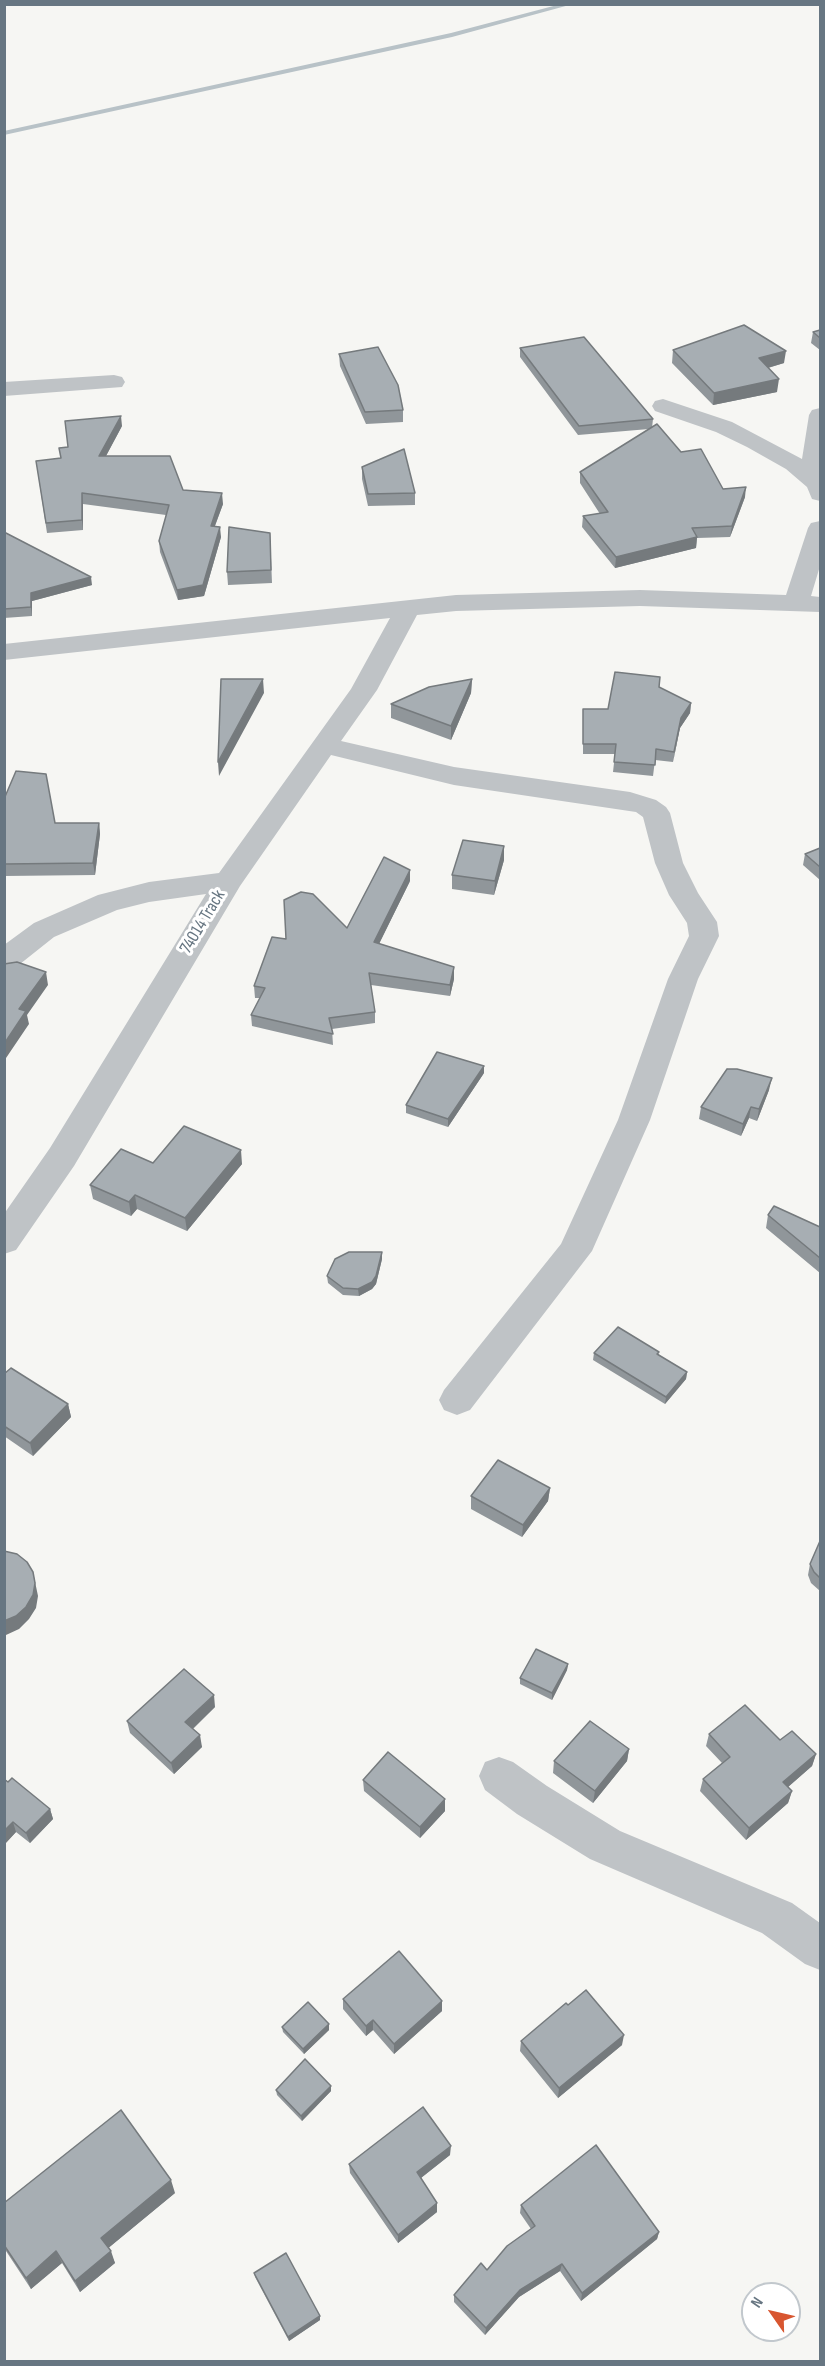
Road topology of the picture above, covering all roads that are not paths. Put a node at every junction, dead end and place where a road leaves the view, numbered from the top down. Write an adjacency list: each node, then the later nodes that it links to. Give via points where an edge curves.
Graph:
1 (114, 382): 2 (street)
2 (4, 389)
3 (663, 406): 5 (street, via 755,441 794,464)
4 (820, 415): 5 (street, via 813,454)
5 (820, 491)
6 (820, 528): 7 (street)
7 (808, 604): 8 (street, via 570,598)
8 (408, 608): 9 (street); 10 (street, 74014 Track, via 364,690)
9 (4, 652)
10 (327, 746): 11 (street, 74014 Track); 14 (street, via 445,774 646,806 656,813 669,863 702,922 704,936 683,979 634,1120 575,1251)
11 (228, 881): 12 (street, via 108,902 44,930); 13 (street, 74014 Track, via 62,1157)
12 (4, 961)
13 (4, 1241)
14 (457, 1400)
15 (500, 1776): 16 (street, via 605,1845 777,1918)
16 (820, 1949)

